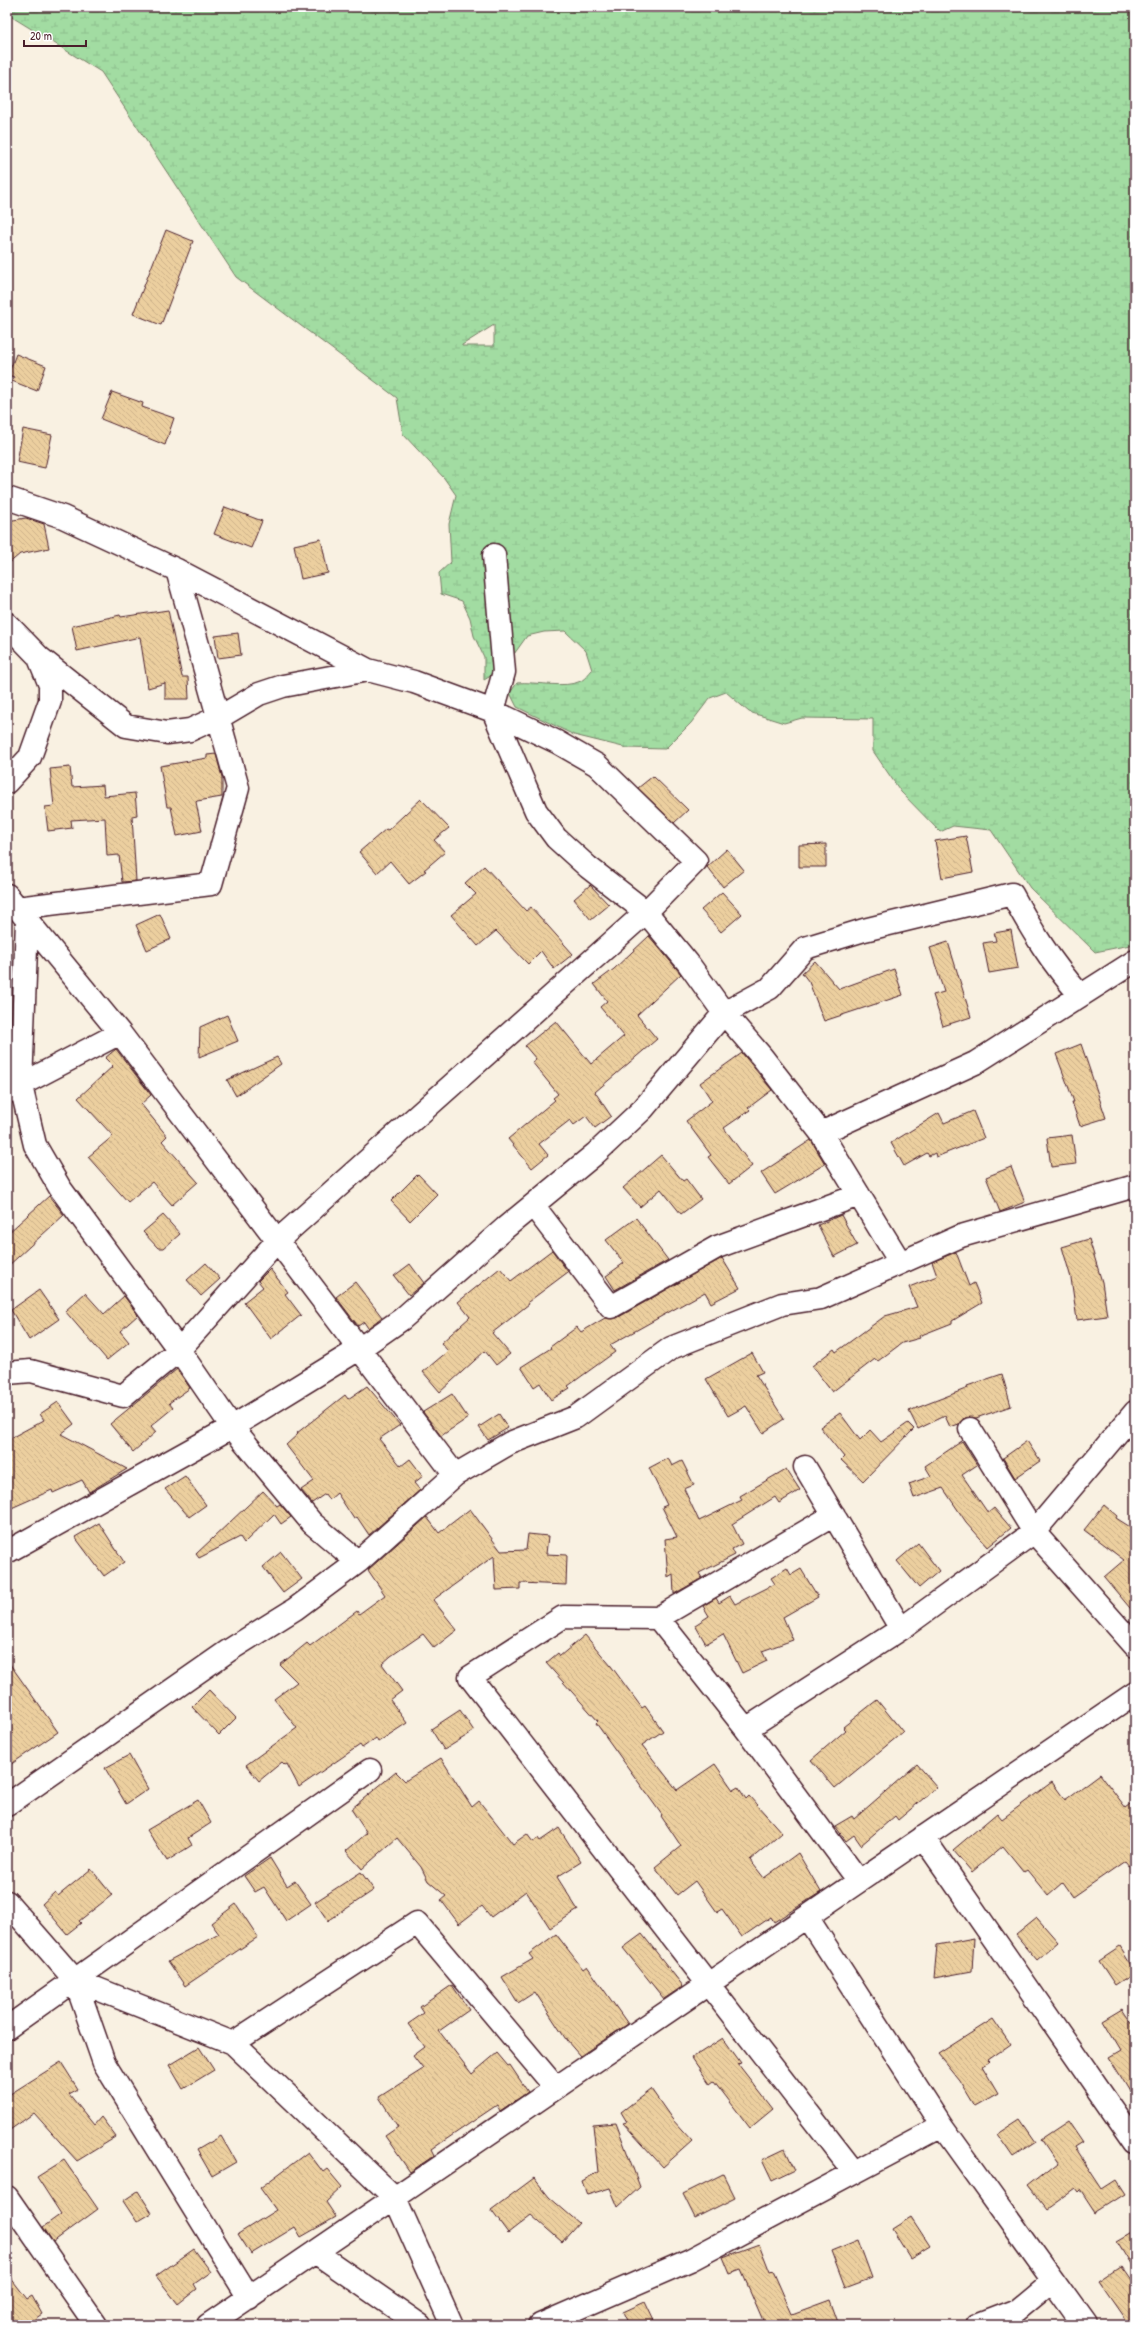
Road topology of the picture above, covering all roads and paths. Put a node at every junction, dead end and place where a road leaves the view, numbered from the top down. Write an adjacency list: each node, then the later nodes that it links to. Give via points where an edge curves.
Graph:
1 (7, 498): 3 (street, via 63,517)
2 (494, 555): 7 (street, via 504,672)
3 (177, 570): 6 (street); 8 (street)
4 (7, 624): 5 (street)
5 (39, 656): 8 (street, via 126,726 167,734 190,730); 9 (street, via 50,686 50,702 30,757)
6 (368, 670): 7 (street, via 414,682); 8 (street, via 283,686 259,694)
7 (493, 711): 11 (street, via 536,811 556,838 588,867); 11 (street, via 597,765 696,861)
8 (218, 718): 10 (street, via 238,788 211,884)
9 (7, 782)
10 (17, 908): 15 (street); 16 (street)
11 (646, 912): 14 (street, via 688,963); 21 (street)
12 (1135, 961): 13 (street)
13 (1080, 995): 14 (street, via 1056,968 1012,894 864,930 804,948 770,988); 17 (street, via 975,1063)
14 (724, 1013): 17 (street); 20 (street, via 643,1109 595,1154)
15 (120, 1033): 16 (street); 21 (street)
16 (14, 1089): 24 (street, via 35,1146 60,1188)
17 (820, 1132): 19 (street)
18 (1135, 1186): 22 (street, via 962,1236)
19 (859, 1195): 20 (street, via 716,1247 611,1306); 22 (street)
20 (533, 1205): 23 (street, via 402,1319)
21 (277, 1241): 23 (street); 24 (street)
22 (900, 1262): 30 (street, via 820,1298 782,1304 671,1348 576,1417 510,1443)
23 (359, 1349): 27 (street); 30 (street)
24 (179, 1350): 25 (street, via 123,1396 31,1371); 27 (street)
25 (7, 1372)
26 (1135, 1412): 32 (street)
27 (232, 1427): 33 (street); 34 (street, via 312,1523)
28 (970, 1429): 32 (street)
29 (804, 1466): 31 (street)
30 (455, 1475): 34 (street)
31 (834, 1515): 35 (street); 36 (street)
32 (1034, 1532): 36 (street); 37 (street)
33 (7, 1552)
34 (358, 1562): 41 (street, via 295,1609 228,1651)
35 (658, 1618): 39 (street); 47 (street, via 563,1617 470,1677)
36 (901, 1629): 39 (street)
37 (1135, 1646)
38 (1135, 1693): 42 (street)
39 (746, 1729): 43 (street)
40 (370, 1770): 46 (street)
41 (7, 1805)
42 (923, 1837): 43 (street); 52 (street)
43 (859, 1881): 45 (street)
44 (7, 1902): 46 (street)
45 (806, 1917): 47 (street); 51 (street)
46 (75, 1980): 48 (street); 49 (street); 58 (street, via 104,2063)
47 (708, 1984): 50 (street); 53 (street)
48 (7, 2028)
49 (233, 2043): 50 (street, via 417,1923); 55 (street)
50 (556, 2088): 55 (street)
51 (942, 2126): 53 (street); 57 (street)
52 (1135, 2142)
53 (854, 2172): 63 (street, via 690,2260)
54 (7, 2197): 60 (street)
55 (395, 2198): 56 (street); 62 (street)
56 (315, 2252): 58 (street); 59 (street)
57 (1052, 2281): 64 (street, via 1018,2310); 65 (street)
58 (249, 2298): 61 (street)
59 (409, 2322)
60 (96, 2325)
61 (208, 2325)
62 (452, 2325)
63 (540, 2325)
64 (978, 2325)
65 (1085, 2325)

